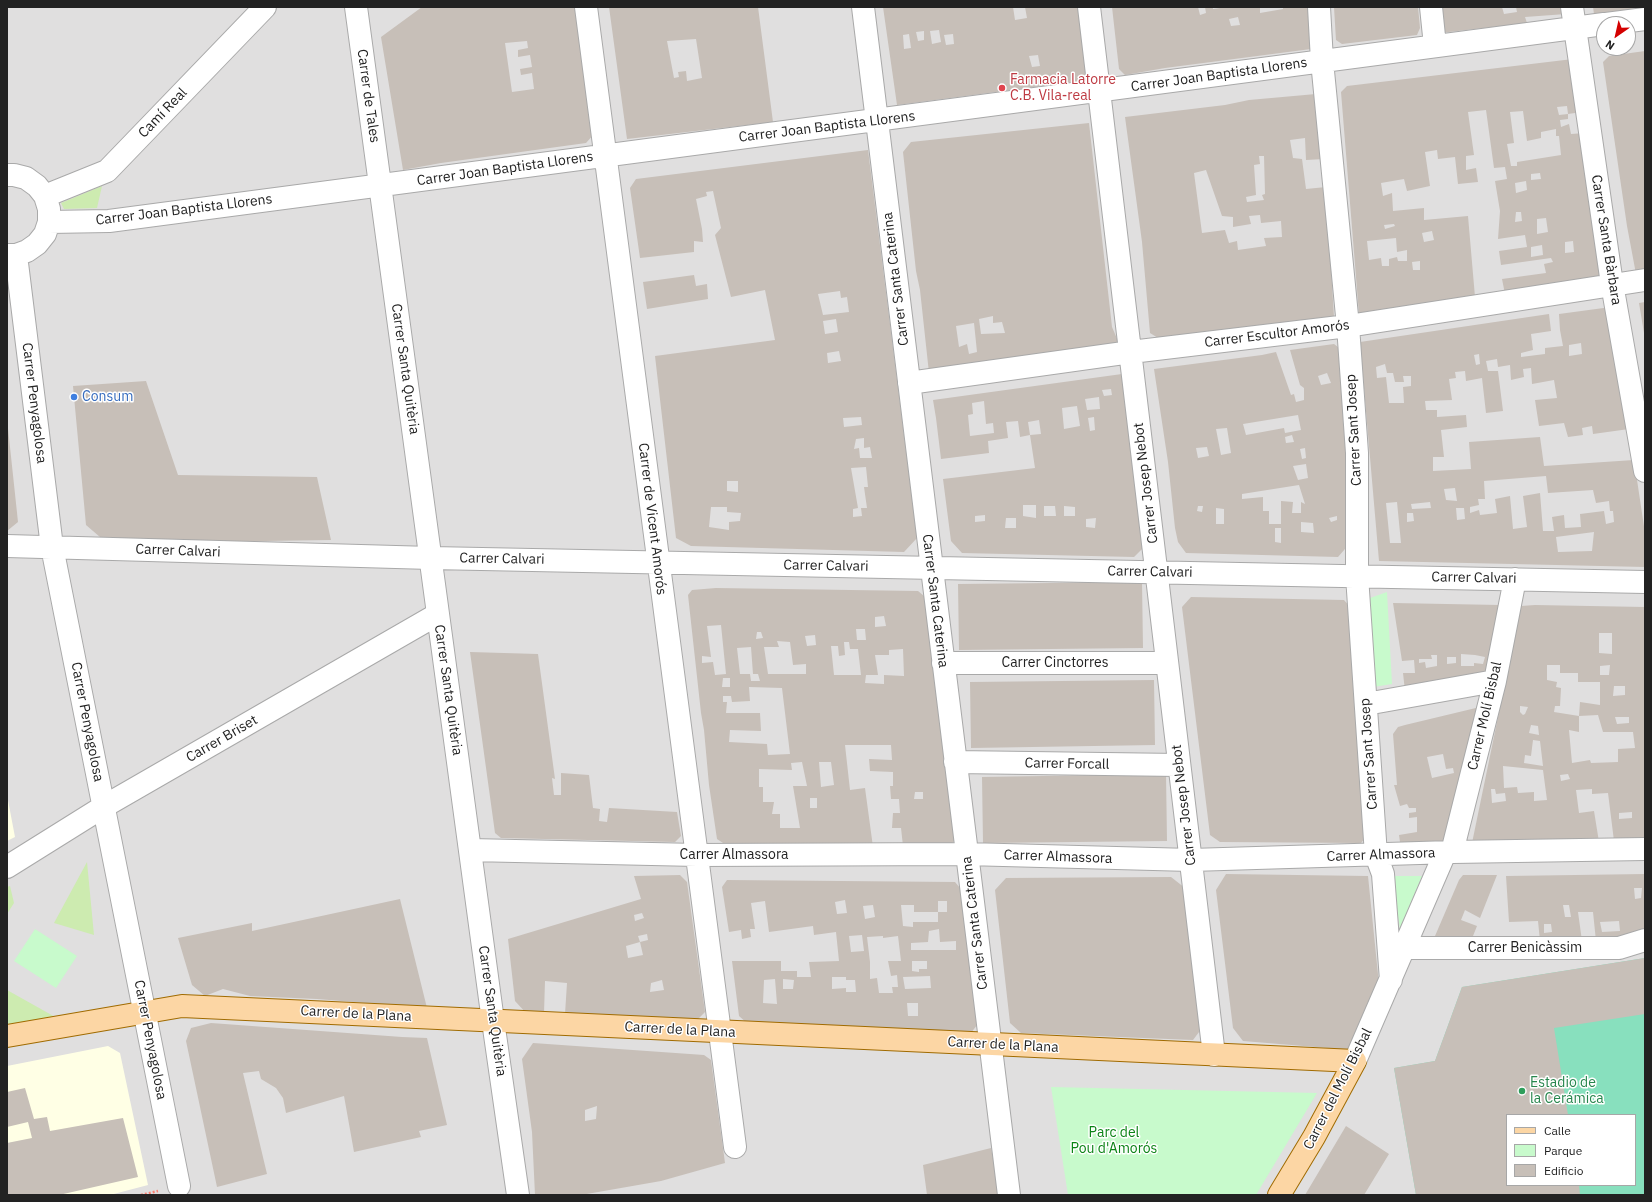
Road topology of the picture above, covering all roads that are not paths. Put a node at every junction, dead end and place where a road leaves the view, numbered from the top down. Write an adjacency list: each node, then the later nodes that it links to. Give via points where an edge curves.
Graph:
1 (265, 7): 18 (street, Camí Real, via 107,171)
2 (356, 7): 17 (street, Carrer de Tales)
3 (586, 7): 15 (street, Carrer de Vicent Amorós)
4 (863, 7): 14 (street, Carrer Santa Caterina)
5 (1090, 7): 13 (street, Carrer Josep Nebot)
6 (1319, 7): 12 (street, Carrer Sant Josep)
7 (1431, 7): 11 (street)
8 (1572, 7): 10 (street, Carrer Santa Bàrbara)
9 (1596, 25): 10 (street, Carrer Joan Baptista Llorens)
10 (1575, 28): 11 (street, Carrer Joan Baptista Llorens); 22 (street, Carrer Santa Bàrbara)
11 (1435, 46): 12 (street, Carrer Joan Baptista Llorens)
12 (1322, 61): 13 (street, Carrer Joan Baptista Llorens); 23 (street, Carrer Sant Josep)
13 (1100, 91): 14 (street, Carrer Joan Baptista Llorens); 24 (street, Carrer Josep Nebot)
14 (877, 120): 15 (street, Carrer Joan Baptista Llorens); 25 (street, Carrer Santa Caterina)
15 (605, 156): 17 (street, Carrer Joan Baptista Llorens); 30 (street, Carrer de Vicent Amorós)
16 (9, 171): 18 (street, via 26,178)
17 (380, 186): 19 (street, Carrer Joan Baptista Llorens, via 109,221); 29 (street, Carrer Santa Quitèria)
18 (45, 196): 19 (street)
19 (49, 222): 20 (street, via 37,244 27,251)
20 (11, 255): 28 (street, Carrer Penyagolosa)
21 (1645, 280): 22 (street, Carrer Escultor Amorós)
22 (1612, 284): 23 (street, Carrer Escultor Amorós); 26 (street, Carrer Santa Bàrbara)
23 (1348, 326): 24 (street, Carrer Escultor Amorós); 33 (street, Carrer Sant Josep, via 1357,453)
24 (1131, 352): 25 (street, Carrer Escultor Amorós); 32 (street, Carrer Josep Nebot)
25 (909, 383): 31 (street, Carrer Santa Caterina)
26 (1645, 471)
27 (7, 546): 28 (street, Carrer Calvari)
28 (52, 547): 29 (street, Carrer Calvari); 43 (street, Carrer Penyagolosa)
29 (431, 558): 30 (street, Carrer Calvari); 36 (street, Carrer Santa Quitèria)
30 (658, 562): 31 (street, Carrer Calvari); 48 (street, Carrer de Vicent Amorós)
31 (931, 568): 32 (street, Carrer Calvari); 37 (street, Carrer Santa Caterina)
32 (1156, 572): 33 (street, Carrer Calvari); 38 (street, Carrer Josep Nebot)
33 (1357, 576): 34 (street, Carrer Calvari); 40 (street, Carrer Sant Josep)
34 (1514, 579): 35 (street, Carrer Calvari); 39 (street, Carrer Molí Bisbal)
35 (1645, 582)
36 (438, 614): 43 (street, Carrer Briset); 45 (street, Carrer Santa Quitèria)
37 (943, 663): 38 (street, Carrer Cinctorres); 41 (street, Carrer Santa Caterina)
38 (1167, 663): 42 (street, Carrer Josep Nebot)
39 (1495, 682): 40 (street); 46 (street, Carrer Molí Bisbal)
40 (1366, 704): 49 (street, Carrer Sant Josep)
41 (955, 762): 42 (street, Carrer Forcall); 47 (street, Carrer Santa Caterina)
42 (1179, 765): 50 (street, Carrer Josep Nebot)
43 (104, 807): 51 (street, Carrer Briset); 55 (street, Carrer Penyagolosa)
44 (1645, 849): 46 (street, Carrer Almassora)
45 (470, 850): 48 (street, Carrer Almassora); 56 (street, Carrer Santa Quitèria)
46 (1448, 852): 49 (street, Carrer Almassora); 53 (street, Carrer Molí Bisbal)
47 (966, 854): 48 (street, Carrer Almassora); 50 (street, Carrer Almassora); 59 (street, Carrer Santa Caterina)
48 (697, 855): 57 (street, Carrer de Vicent Amorós)
49 (1376, 855): 50 (street, Carrer Almassora); 54 (street, via 1383,874)
50 (1190, 860): 60 (street, Carrer Josep Nebot)
51 (7, 867)
52 (1645, 940): 53 (street, Carrer Benicàssim, via 1619,948)
53 (1404, 948): 54 (street, Carrer Molí Bisbal)
54 (1391, 980): 61 (street, Carrer del Molí Bisbal)
55 (144, 1012): 56 (main road, Carrer de la Plana, via 182,1006); 58 (main road, Carrer de la Plana); 63 (street, Carrer Penyagolosa)
56 (493, 1021): 57 (main road, Carrer de la Plana); 64 (street, Carrer Santa Quitèria)
57 (720, 1032): 59 (main road, Carrer de la Plana); 62 (street, Carrer de Vicent Amorós)
58 (7, 1036)
59 (989, 1044): 60 (main road, Carrer de la Plana); 65 (street, Carrer Santa Caterina)
60 (1214, 1055): 61 (main road, Carrer de la Plana)
61 (1355, 1061): 66 (main road, Carrer del Molí Bisbal)
62 (735, 1147)
63 (179, 1186)
64 (518, 1195)
65 (1008, 1195)
66 (1279, 1195)

